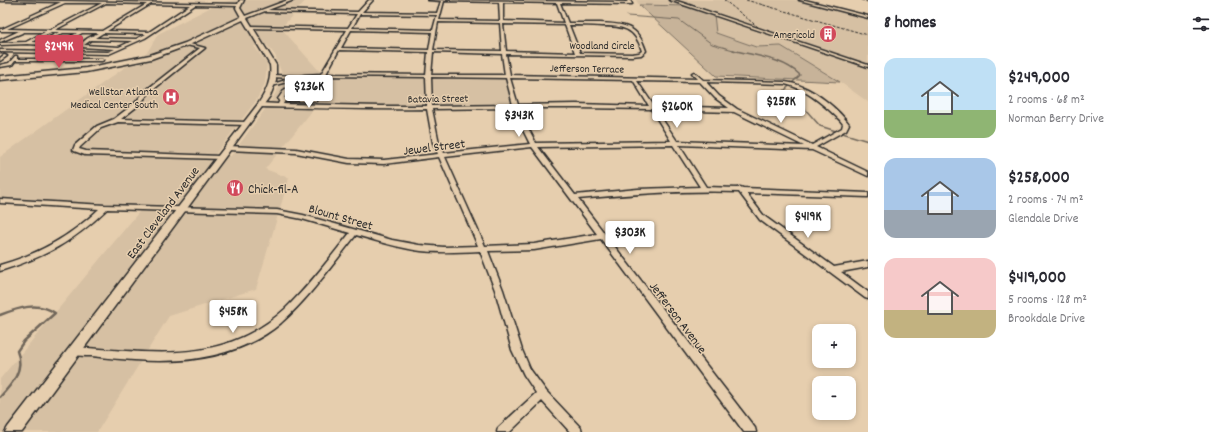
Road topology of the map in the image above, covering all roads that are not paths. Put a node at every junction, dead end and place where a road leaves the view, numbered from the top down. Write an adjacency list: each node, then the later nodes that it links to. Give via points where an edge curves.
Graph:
1 (0, 0): 2 (street)
2 (4, 0): 15 (street)
3 (112, 0): 18 (street)
4 (156, 0): 20 (street)
5 (199, 0): 21 (street)
6 (242, 0): 22 (main road)
7 (292, 0): 23 (main road)
8 (299, 0): 23 (main road)
9 (371, 0): 24 (street)
10 (430, 0): 11 (street)
11 (443, 0): 16 (street); 27 (street)
12 (628, 0): 17 (street, via 631,3)
13 (671, 0): 60 (street)
14 (801, 0): 25 (street)
15 (68, 1): 18 (street); 33 (street)
16 (501, 1): 19 (street); 28 (street, Jefferson Avenue)
17 (584, 1): 19 (street)
18 (107, 2): 20 (street); 35 (street)
19 (558, 2): 29 (street)
20 (151, 3): 21 (street); 39 (street)
21 (193, 4): 22 (street); 40 (street)
22 (238, 5): 23 (main road, via 248,10); 26 (main road)
23 (266, 10): 24 (street, Woodland Circle); 26 (main road)
24 (359, 13): 27 (street, Woodland Circle); 32 (street)
25 (868, 17)
26 (244, 18): 30 (main road); 31 (main road)
27 (438, 18): 28 (street, Woodland Circle); 36 (street)
28 (502, 22): 29 (street, Woodland Circle); 53 (street, Jefferson Avenue)
29 (566, 24): 54 (street); 54 (street, Woodland Circle, via 627,27 640,39 644,51 636,55)
30 (250, 27): 31 (main road); 32 (street); 68 (main road, via 272,62)
31 (220, 29): 46 (main road)
32 (350, 29): 36 (street); 50 (street)
33 (1, 31): 34 (street)
34 (23, 31): 35 (street); 43 (street)
35 (50, 31): 37 (street); 44 (street)
36 (435, 31): 52 (street)
37 (64, 32): 38 (street); 45 (street)
38 (82, 32): 39 (street); 47 (street)
39 (101, 32): 40 (street); 41 (street)
40 (150, 33): 42 (street)
41 (89, 39): 42 (street); 48 (street)
42 (137, 40): 49 (street)
43 (1, 42): 44 (street)
44 (27, 43): 45 (street)
45 (40, 44): 47 (street)
46 (187, 44): 66 (main road, via 151,57 105,67); 79 (street, via 203,48 142,96 137,104)
47 (59, 45): 48 (street)
48 (78, 46): 49 (street)
49 (121, 48): 51 (street, via 104,54)
50 (338, 49): 52 (street, Woodland Circle); 62 (street)
51 (0, 51)
52 (430, 51): 53 (street, Woodland Circle); 64 (street)
53 (504, 52): 54 (street, Woodland Circle); 65 (street, Jefferson Avenue)
54 (578, 54)
55 (3, 56): 56 (street); 57 (street, via 16,57)
56 (0, 60)
57 (15, 60): 58 (street); 59 (street)
58 (102, 60)
59 (0, 66)
60 (868, 66)
61 (694, 73): 69 (street)
62 (323, 75): 63 (street, Jefferson Terrace); 64 (street, Jefferson Terrace)
63 (306, 76): 68 (street); 68 (street, Jefferson Terrace, via 287,82)
64 (428, 77): 65 (street, Jefferson Terrace); 76 (street)
65 (506, 77): 67 (street, Jefferson Terrace); 75 (street, Jefferson Avenue)
66 (0, 78)
67 (634, 79): 69 (street, Jefferson Terrace); 77 (street)
68 (273, 80): 73 (main road, East Cleveland Avenue)
69 (701, 80): 78 (street, via 717,97); 84 (street, Jefferson Terrace, via 785,83 804,88 846,124 844,129)
70 (287, 90): 72 (street, via 280,99)
71 (319, 92): 72 (street, via 314,100)
72 (283, 99): 74 (street)
73 (261, 105): 74 (street, Batavia Street); 80 (main road, East Cleveland Avenue)
74 (278, 106): 76 (street, Batavia Street)
75 (516, 107): 76 (street, Batavia Street); 77 (street, Batavia Street); 82 (street, Jefferson Avenue, via 522,125)
76 (430, 108): 85 (street, via 432,132)
77 (653, 108): 78 (street, Batavia Street); 81 (street)
78 (735, 110): 84 (street)
79 (115, 121): 80 (street); 86 (street, via 100,127 77,146 76,150 85,153)
80 (246, 124): 83 (main road, East Cleveland Avenue)
81 (675, 143): 82 (street, Jewel Street); 84 (street, Jewel Street); 88 (street)
82 (534, 145): 85 (street, Jewel Street); 91 (street, Jefferson Avenue)
83 (228, 148): 85 (street, Jewel Street, via 296,151 369,162); 86 (main road, East Cleveland Avenue)
84 (811, 148): 87 (street)
85 (440, 156): 97 (street)
86 (220, 158): 94 (main road, East Cleveland Avenue)
87 (868, 174)
88 (704, 189): 89 (street); 91 (street, via 638,191)
89 (740, 189): 90 (street); 100 (street, via 762,218)
90 (868, 195)
91 (573, 197): 96 (street, Jefferson Avenue)
92 (0, 201): 93 (street, Blount Street)
93 (105, 207): 94 (street, Blount Street); 99 (street, via 78,233 61,244)
94 (181, 209): 95 (street, Blount Street, via 277,212); 102 (main road, East Cleveland Avenue)
95 (355, 232): 97 (street, Blount Street, via 419,248); 102 (street, via 296,303 276,322 253,337 208,352 182,357)
96 (603, 236): 97 (street, Blount Street, via 534,247); 107 (street, Jefferson Avenue)
97 (483, 249): 103 (street, via 499,290 517,350 527,372)
98 (868, 264): 100 (street)
99 (0, 268)
100 (833, 270): 101 (street)
101 (868, 296)
102 (74, 351): 104 (main road, East Cleveland Avenue)
103 (542, 394): 105 (street); 106 (street)
104 (13, 432)
105 (502, 432)
106 (577, 432)
107 (751, 432)

